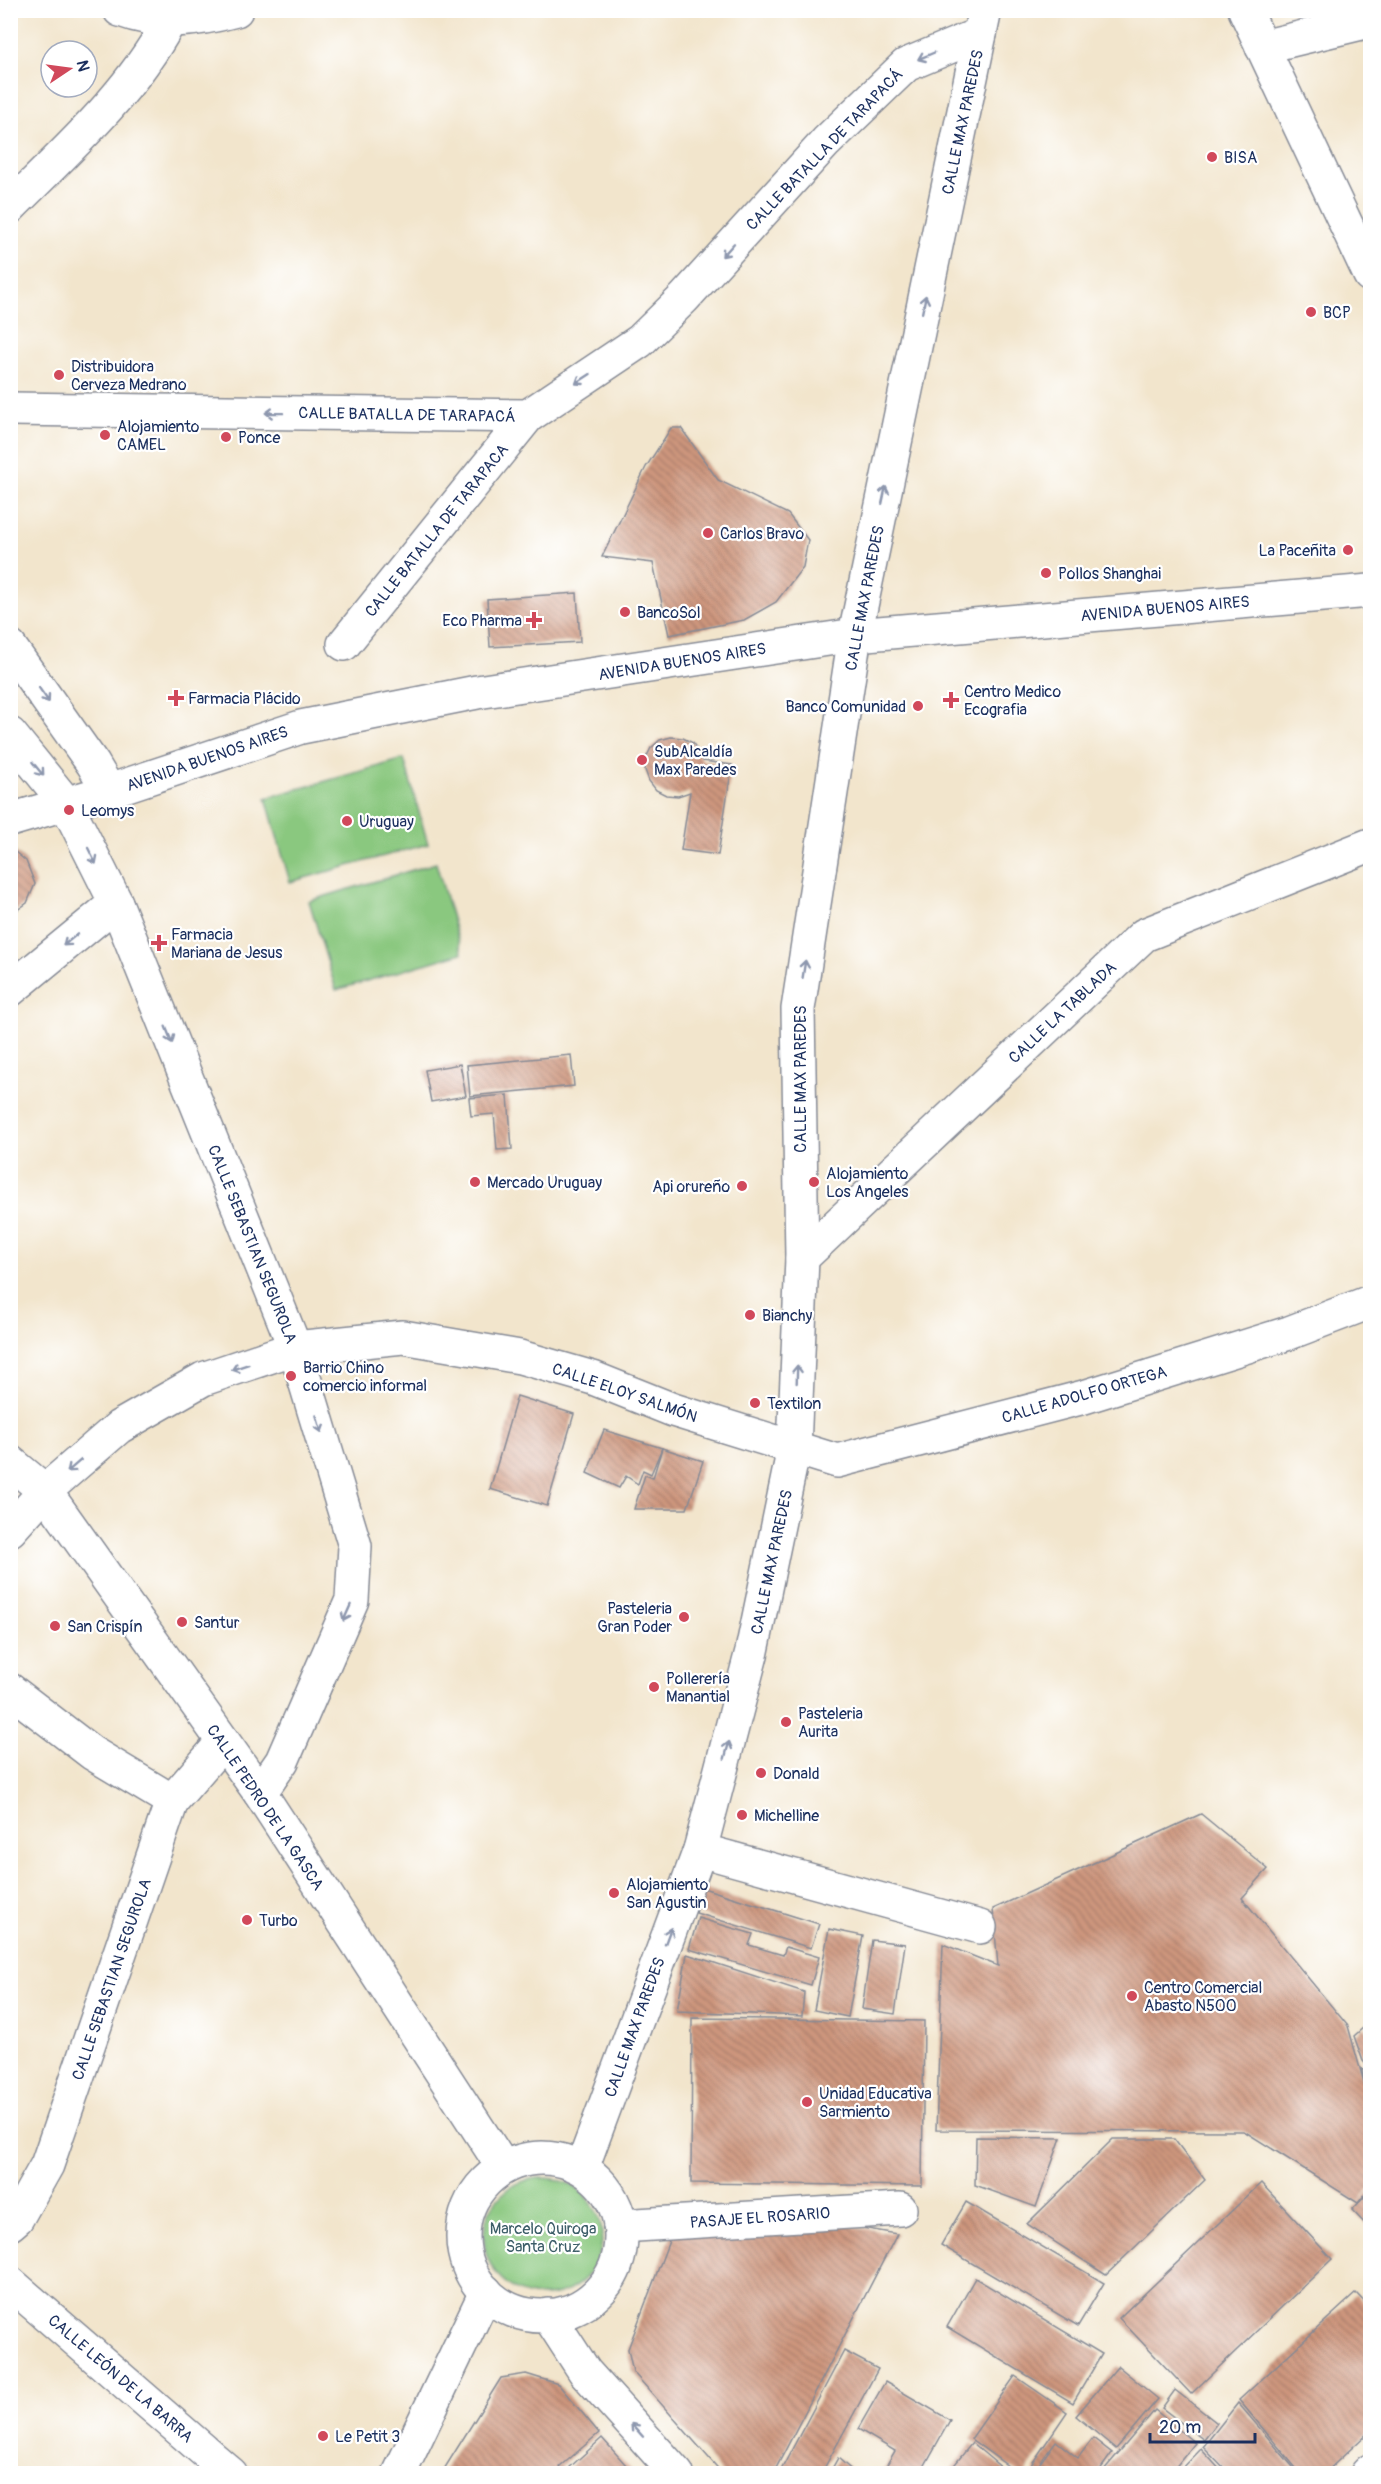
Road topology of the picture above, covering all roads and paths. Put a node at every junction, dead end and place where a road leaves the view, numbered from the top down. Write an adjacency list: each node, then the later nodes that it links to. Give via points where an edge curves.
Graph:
1 (120, 10): 5 (street, via 144,19)
2 (237, 10): 5 (street)
3 (1245, 10): 7 (street)
4 (1371, 21): 7 (street)
5 (169, 22): 8 (street, via 120,96)
6 (983, 22): 11 (street, CALLE BATALLA DE TARAPACÁ, one-way to 11, via 906,65 826,142 640,341); 13 (street, CALLE MAX PAREDES, one-way to 6)
7 (1262, 47): 9 (street)
8 (10, 207)
9 (1371, 275)
10 (10, 409): 11 (street, CALLE BATALLA DE TARAPACÁ, one-way to 10)
11 (528, 416): 14 (street, CALLE BATALLA DE TARAPACA)
12 (1371, 591): 13 (street, AVENIDA BUENOS AIRES)
13 (855, 634): 17 (street, AVENIDA BUENOS AIRES, via 477,692 301,727); 23 (street, CALLE MAX PAREDES, one-way to 13, via 798,1009)
14 (344, 644)
15 (10, 647): 17 (street, one-way to 17)
16 (10, 734): 18 (street, CALLE SEBASTIAN SEGUROLA, one-way to 18)
17 (109, 791): 18 (street, AVENIDA BUENOS AIRES)
18 (66, 803): 19 (street, AVENIDA BUENOS AIRES); 21 (street, CALLE SEBASTIAN SEGUROLA, one-way to 21)
19 (10, 820)
20 (1371, 845): 23 (street, CALLE LA TABLADA, via 1144,935)
21 (116, 903): 22 (street, one-way to 22); 25 (street, CALLE SEBASTIAN SEGUROLA, one-way to 25)
22 (10, 990)
23 (802, 1258): 26 (street, CALLE MAX PAREDES, one-way to 23)
24 (1371, 1302): 26 (street, CALLE ADOLFO ORTEGA, via 1289,1333 1084,1397 837,1461)
25 (295, 1348): 26 (street, CALLE ELOY SALMÓN, via 403,1337 520,1356); 28 (street, CALLE ELOY SALMÓN, one-way to 28, via 203,1379 166,1400 119,1427); 32 (street, CALLE SEBASTIAN SEGUROLA, one-way to 32, via 355,1546 355,1575 352,1600 282,1761)
26 (794, 1448): 34 (street, CALLE MAX PAREDES, one-way to 26, via 752,1651)
27 (10, 1462): 28 (street, CALLE PEDRO DE LA GASCA)
28 (45, 1491): 29 (street, CALLE ELOY SALMÓN); 31 (street, CALLE PEDRO DE LA GASCA)
29 (10, 1530)
30 (10, 1690): 33 (street, via 92,1754)
31 (223, 1742): 32 (street, CALLE PEDRO DE LA GASCA); 33 (street, CALLE SEBASTIAN SEGUROLA)
32 (260, 1792): 36 (street, CALLE PEDRO DE LA GASCA)
33 (172, 1801): 39 (street, CALLE SEBASTIAN SEGUROLA, via 47,2164)
34 (700, 1850): 35 (street); 37 (street, CALLE MAX PAREDES, one-way to 34)
35 (980, 1927)
36 (503, 2168): 37 (street, via 529,2158 556,2158); 42 (street, via 474,2196 463,2236 466,2257)
37 (582, 2168): 40 (street, via 600,2183 614,2203)
38 (900, 2209): 40 (street, PASAJE EL ROSARIO)
39 (10, 2224)
40 (620, 2226): 43 (street, via 618,2258 604,2286 579,2307)
41 (10, 2283): 44 (street, CALLE LEÓN DE LA BARRA)
42 (486, 2292): 43 (street, via 504,2306 525,2314); 45 (street)
43 (548, 2315): 46 (street, one-way to 43, via 585,2372)
44 (231, 2474)
45 (399, 2474)
46 (677, 2474)

